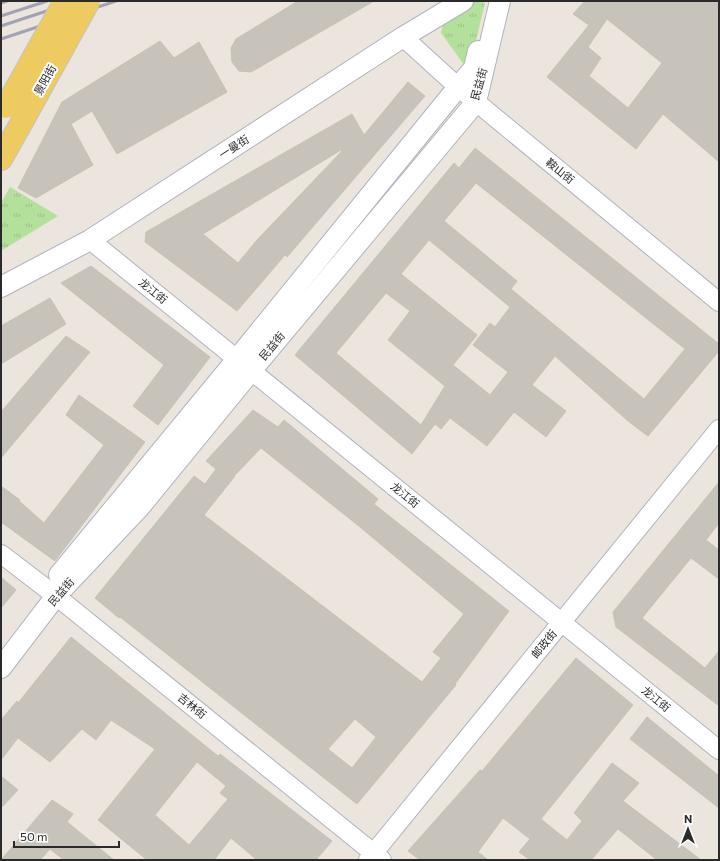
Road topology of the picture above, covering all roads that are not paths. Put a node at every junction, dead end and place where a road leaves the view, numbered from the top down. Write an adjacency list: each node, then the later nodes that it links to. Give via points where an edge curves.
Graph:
1 (66, 1): 9 (main road, 景阳街, bridge)
2 (89, 1): 9 (main road, 景阳街, bridge)
3 (463, 1): 6 (main road, 一曼街)
4 (491, 1): 7 (main road, 民益街, via 474,68)
5 (500, 1): 8 (main road, 民益街)
6 (403, 37): 7 (street, 鞍山街); 11 (main road, 一曼街)
7 (458, 87): 8 (street, 鞍山街); 14 (main road, 民益街)
8 (476, 102): 13 (street, 鞍山街); 14 (main road, 民益街)
9 (10, 115): 10 (main road, 景阳街)
10 (1, 159)
11 (90, 240): 12 (main road, 一曼街); 14 (street, 龙江街)
12 (1, 287)
13 (719, 302)
14 (244, 365): 17 (main road, 民益街); 18 (street, 龙江街)
15 (719, 429): 18 (street, 邮政街)
16 (1, 554): 17 (street, 吉林街)
17 (51, 593): 19 (main road, 民益街); 20 (main road, 民益街); 22 (street, 吉林街)
18 (562, 623): 21 (street, 龙江街); 22 (street, 邮政街)
19 (1, 646)
20 (1, 668)
21 (719, 750)
22 (375, 858)

